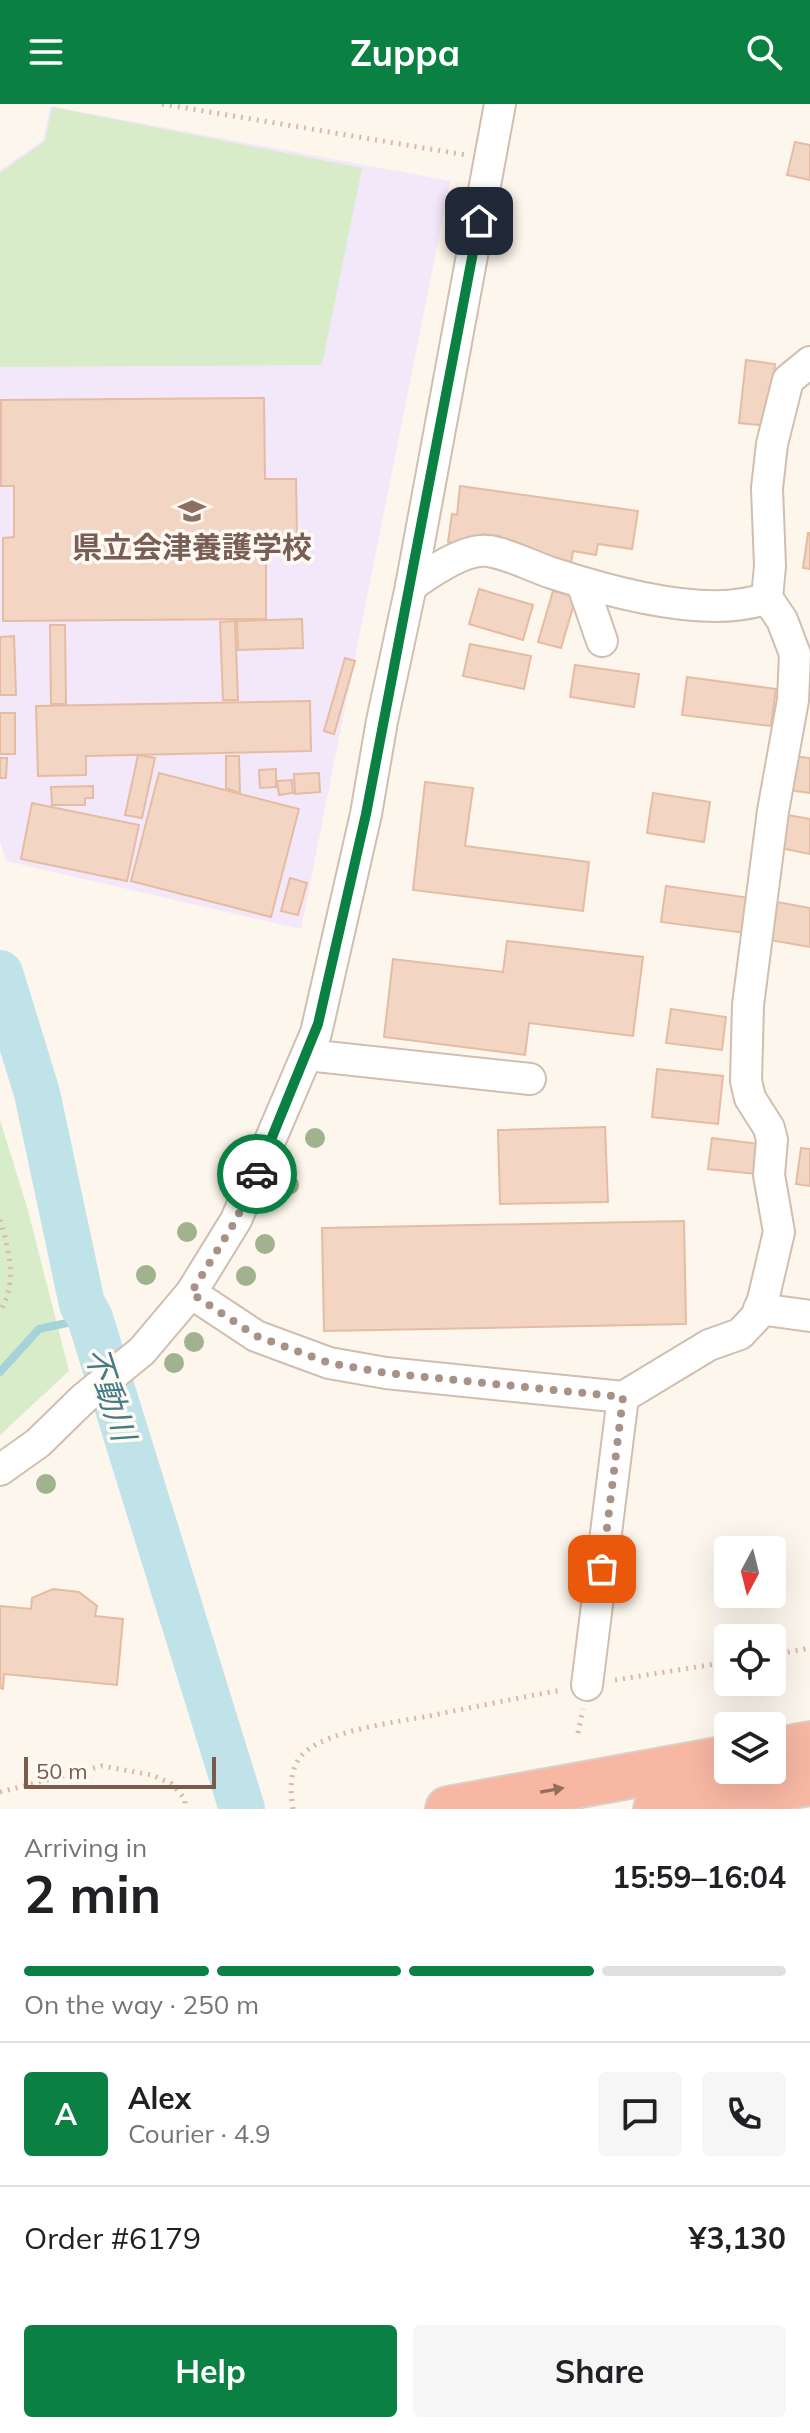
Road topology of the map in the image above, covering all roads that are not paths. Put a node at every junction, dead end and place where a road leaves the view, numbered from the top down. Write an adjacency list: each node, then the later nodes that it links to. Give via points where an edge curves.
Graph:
1 (500, 104): 4 (street)
2 (810, 362): 5 (street, via 788,380 772,444)
3 (582, 583): 4 (street, via 486,551 447,562); 5 (street, via 717,608); 6 (street)
4 (411, 586): 8 (street, via 363,828)
5 (767, 598): 7 (street, via 795,654)
6 (602, 641)
7 (802, 692): 11 (street, via 773,811 748,1005 746,1081 772,1140 769,1175 779,1232)
8 (307, 1055): 9 (street); 10 (street, via 236,1220)
9 (530, 1079)
10 (191, 1293): 13 (street, via 256,1336 329,1363); 14 (street, via 142,1351)
11 (759, 1309): 12 (street); 13 (street, via 740,1334 709,1345)
12 (810, 1316)
13 (623, 1397): 15 (street)
14 (0, 1470)
15 (587, 1685)
16 (810, 1744): 17 (highway)
17 (786, 1748)
18 (714, 1761): 20 (highway, one-way to 18)
19 (810, 1783): 21 (highway)
20 (448, 1809)
21 (656, 1809)

